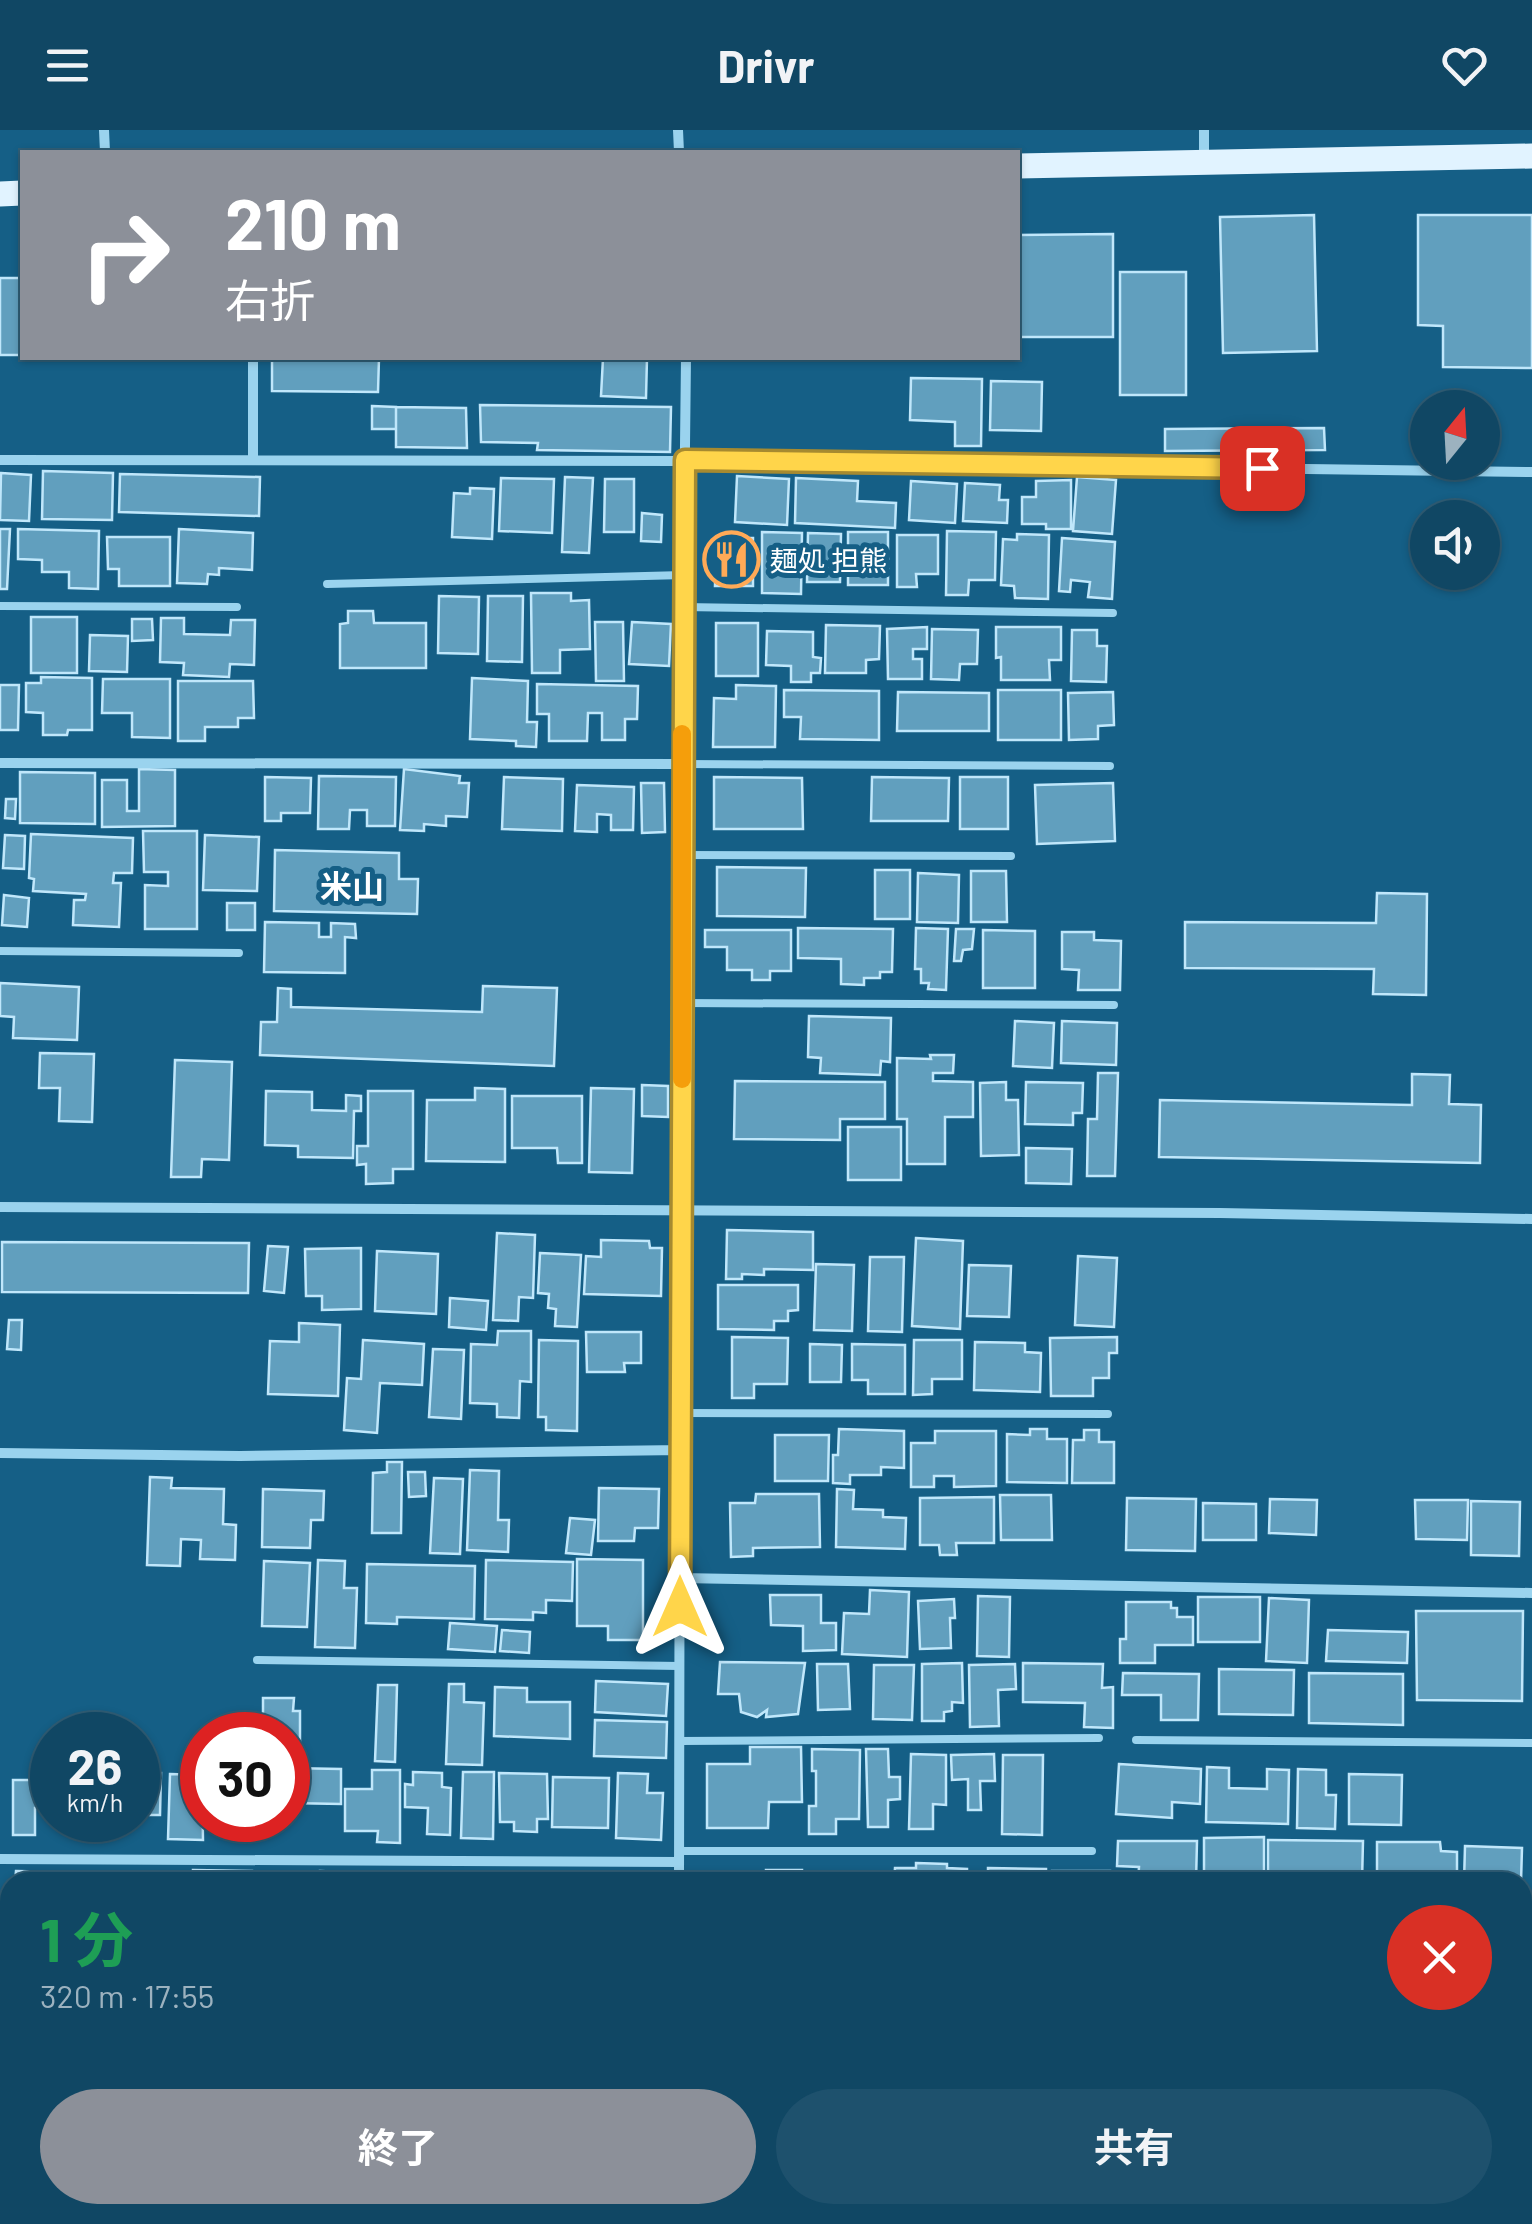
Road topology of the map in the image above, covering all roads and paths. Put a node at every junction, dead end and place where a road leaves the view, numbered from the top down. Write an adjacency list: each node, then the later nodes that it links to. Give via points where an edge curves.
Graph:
1 (1204, 130): 3 (street)
2 (1532, 156): 3 (main road)
3 (1204, 162): 4 (main road)
4 (1020, 166)
5 (253, 360): 7 (street)
6 (686, 360): 9 (street)
7 (253, 459): 8 (street); 9 (street)
8 (0, 460)
9 (685, 460): 10 (street); 11 (street)
10 (1532, 472)
11 (684, 575): 12 (lane); 15 (street)
12 (327, 584)
13 (0, 606): 14 (lane)
14 (237, 607)
15 (684, 607): 16 (lane); 18 (street)
16 (1114, 613)
17 (0, 763): 18 (street)
18 (682, 764): 19 (lane); 20 (street)
19 (1110, 766)
20 (682, 855): 21 (lane); 24 (street)
21 (1011, 856)
22 (0, 951): 23 (lane)
23 (239, 953)
24 (682, 1004): 25 (lane); 27 (street)
25 (1114, 1005)
26 (0, 1207): 27 (street)
27 (682, 1211): 28 (street); 29 (street)
28 (1532, 1219)
29 (680, 1413): 30 (lane); 31 (street)
30 (1108, 1414)
31 (681, 1450): 32 (street); 33 (street)
32 (0, 1453)
33 (680, 1578): 34 (street); 36 (street)
34 (1532, 1592)
35 (257, 1660): 36 (lane)
36 (680, 1666): 39 (street)
37 (1098, 1738): 39 (lane)
38 (1136, 1740): 40 (lane)
39 (680, 1741): 42 (street)
40 (1532, 1743)
41 (1092, 1851): 42 (lane)
42 (679, 1856): 43 (street); 44 (street)
43 (0, 1860)
44 (679, 1872)

